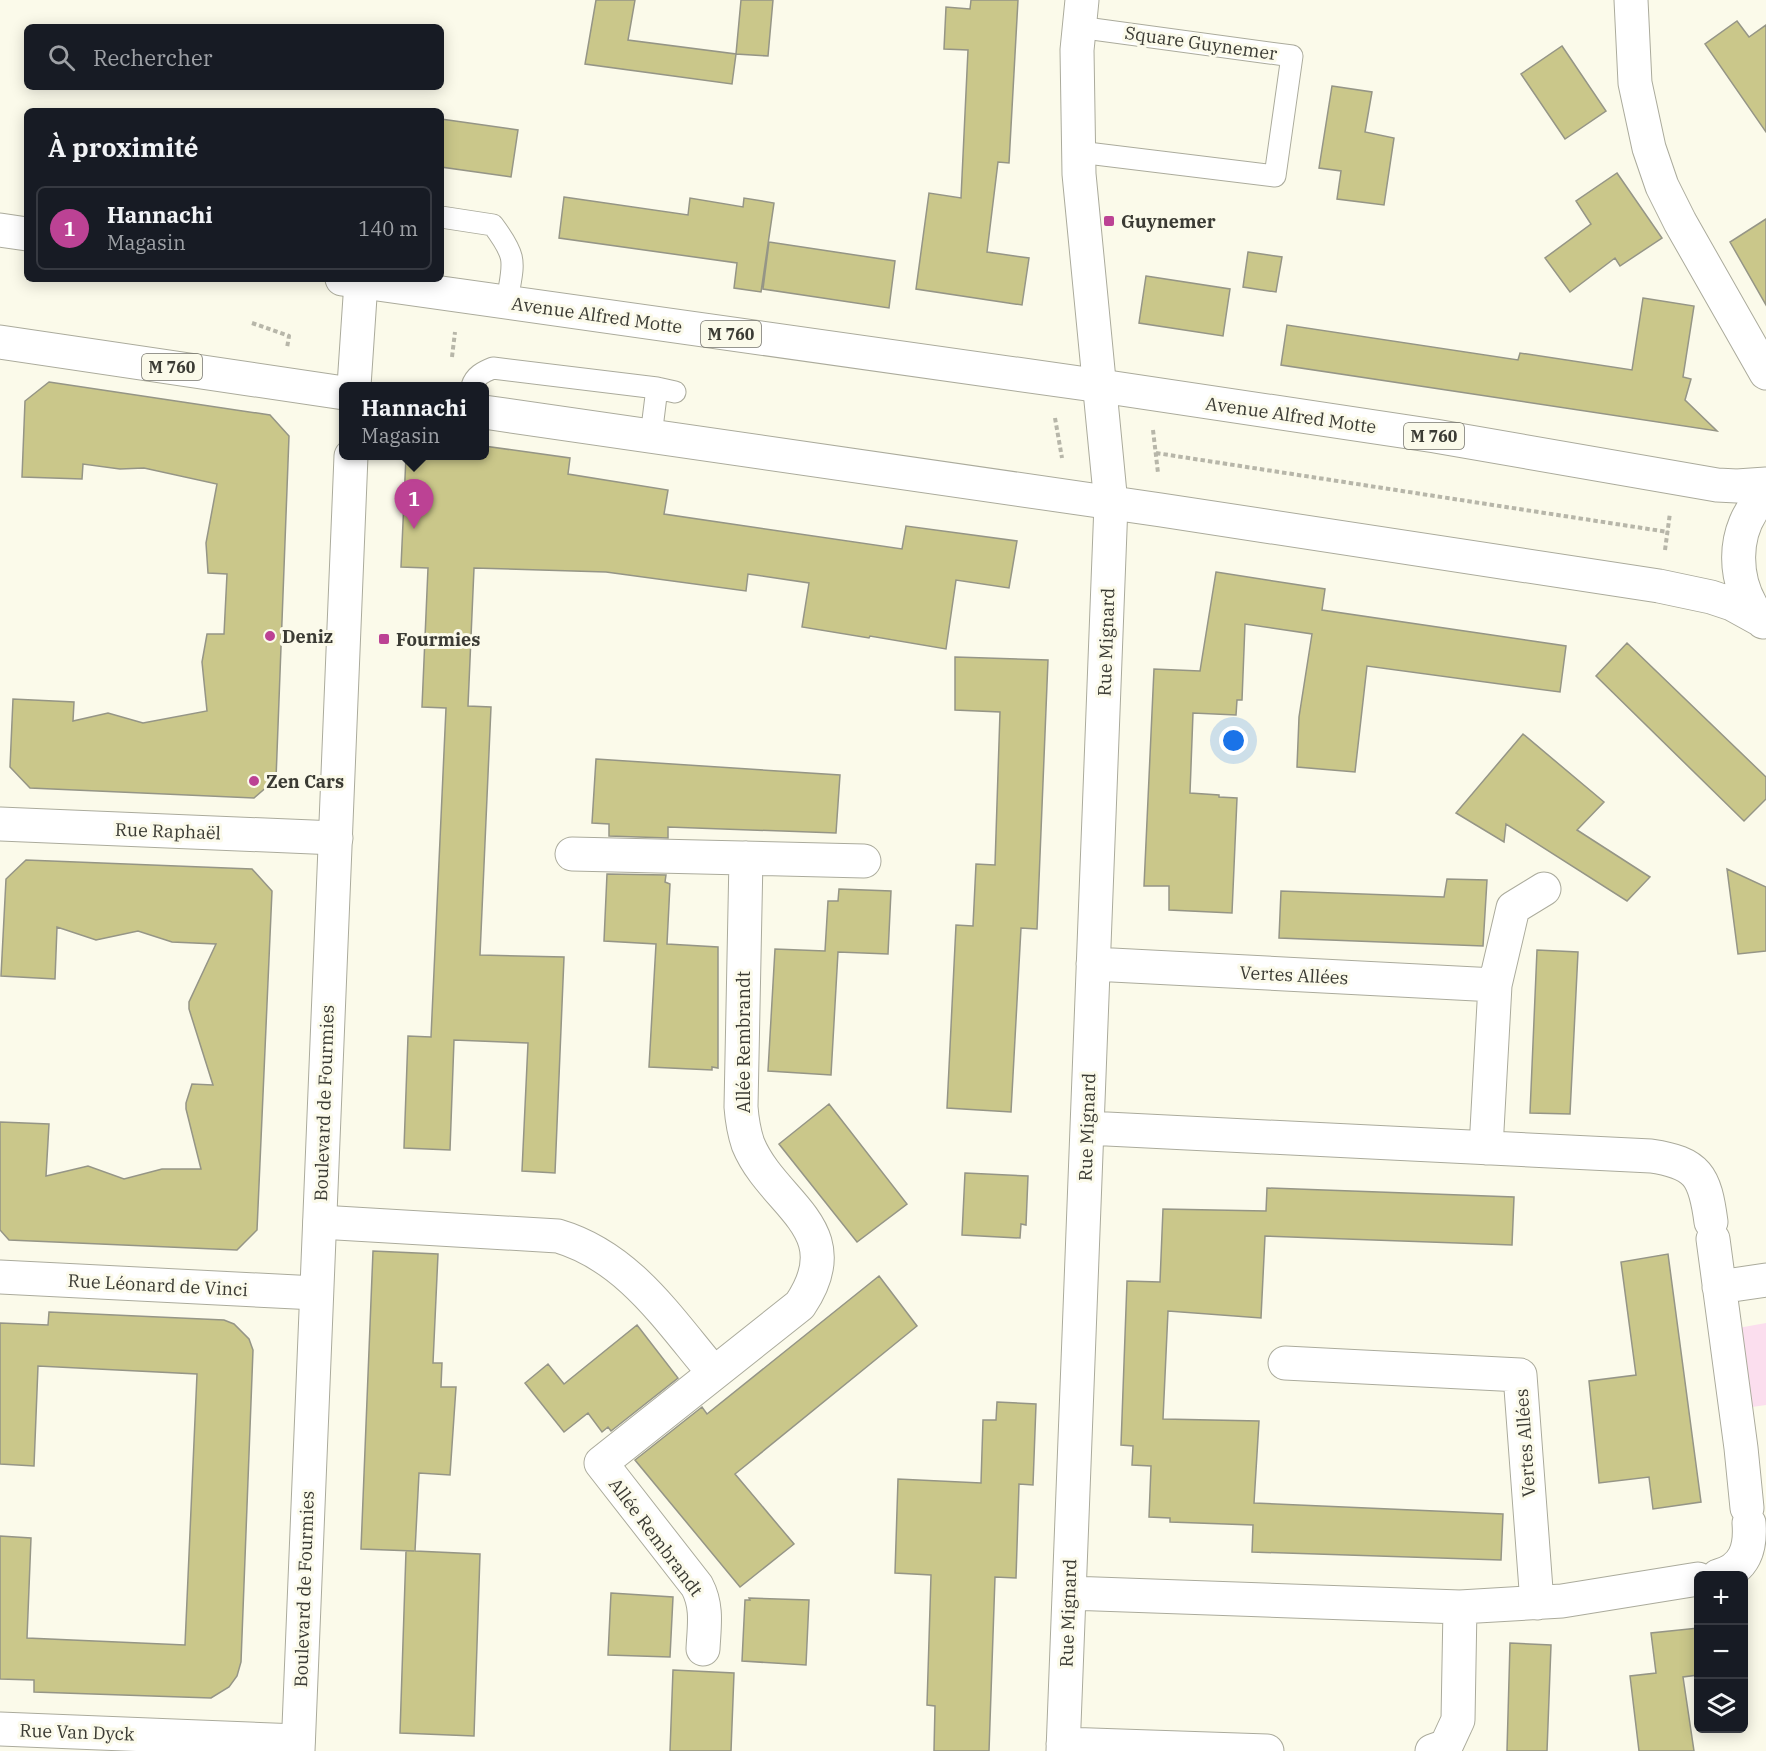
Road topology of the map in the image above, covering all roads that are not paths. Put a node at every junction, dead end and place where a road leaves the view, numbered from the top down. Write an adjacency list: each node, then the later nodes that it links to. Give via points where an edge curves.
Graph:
1 (1631, 0): 11 (street, via 1635,83 1662,186)
2 (1080, 14): 3 (street, Square Guynemer); 3 (lane, Square Guynemer, via 1292,56 1275,176)
3 (1079, 152): 14 (street, Square Guynemer)
4 (444, 217): 9 (lane, via 494,225 514,261)
5 (0, 230): 6 (street)
6 (24, 234)
7 (352, 282): 12 (street)
8 (366, 282): 9 (street, Avenue Alfred Motte / M 760)
9 (507, 302): 14 (street, Avenue Alfred Motte / M 760)
10 (0, 342): 15 (street, M 760)
11 (1766, 373)
12 (354, 382)
13 (473, 382): 17 (lane, via 492,368 666,390)
14 (1101, 386): 19 (street, Avenue Alfred Motte / M 760, via 1435,436 1676,479 1726,486); 21 (street)
15 (339, 392)
16 (489, 413): 17 (street)
17 (651, 436): 21 (street)
18 (351, 460): 24 (street, Boulevard de Fourmies)
19 (1766, 484)
20 (1766, 494): 22 (street, via 1744,524 1738,558 1744,591)
21 (1111, 504): 22 (street, via 1659,586 1732,604); 29 (street, Rue Mignard)
22 (1764, 622)
23 (0, 824): 24 (street, Rue Raphaël)
24 (336, 838): 33 (street, Boulevard de Fourmies)
25 (572, 854): 26 (street)
26 (746, 858): 27 (street); 39 (street, Allée Rembrandt, via 743,1127 760,1164 806,1221 819,1255 817,1274 800,1305)
27 (864, 861)
28 (1544, 889): 30 (street, via 1513,908)
29 (1093, 964): 30 (street, Vertes Allées); 31 (street, Rue Mignard)
30 (1495, 985): 32 (street)
31 (1087, 1128): 32 (street); 43 (street, Rue Mignard)
32 (1486, 1148): 36 (street, via 1651,1156 1674,1159 1691,1167 1708,1197)
33 (320, 1222): 37 (street, Boulevard de Fourmies); 39 (street, via 558,1236 578,1242 599,1252 641,1287)
34 (0, 1277): 37 (street, Rue Léonard de Vinci)
35 (1766, 1280): 36 (street)
36 (1719, 1287): 40 (street)
37 (316, 1293): 48 (street, Boulevard de Fourmies)
38 (1285, 1363): 44 (street, Vertes Allées, via 1520,1375)
39 (714, 1372): 46 (street, Allée Rembrandt, via 601,1463 697,1586 705,1613)
40 (1754, 1446): 41 (street, via 1749,1548)
41 (1727, 1571)
42 (1694, 1580): 44 (street)
43 (1069, 1593): 45 (street); 49 (street, Rue Mignard)
44 (1537, 1603): 45 (street)
45 (1460, 1607): 51 (street, via 1458,1720 1446,1746)
46 (703, 1650)
47 (0, 1729): 48 (street, Rue Van Dyck)
48 (298, 1746)
49 (1063, 1747): 50 (street)
50 (1267, 1751)
51 (1432, 1751)

